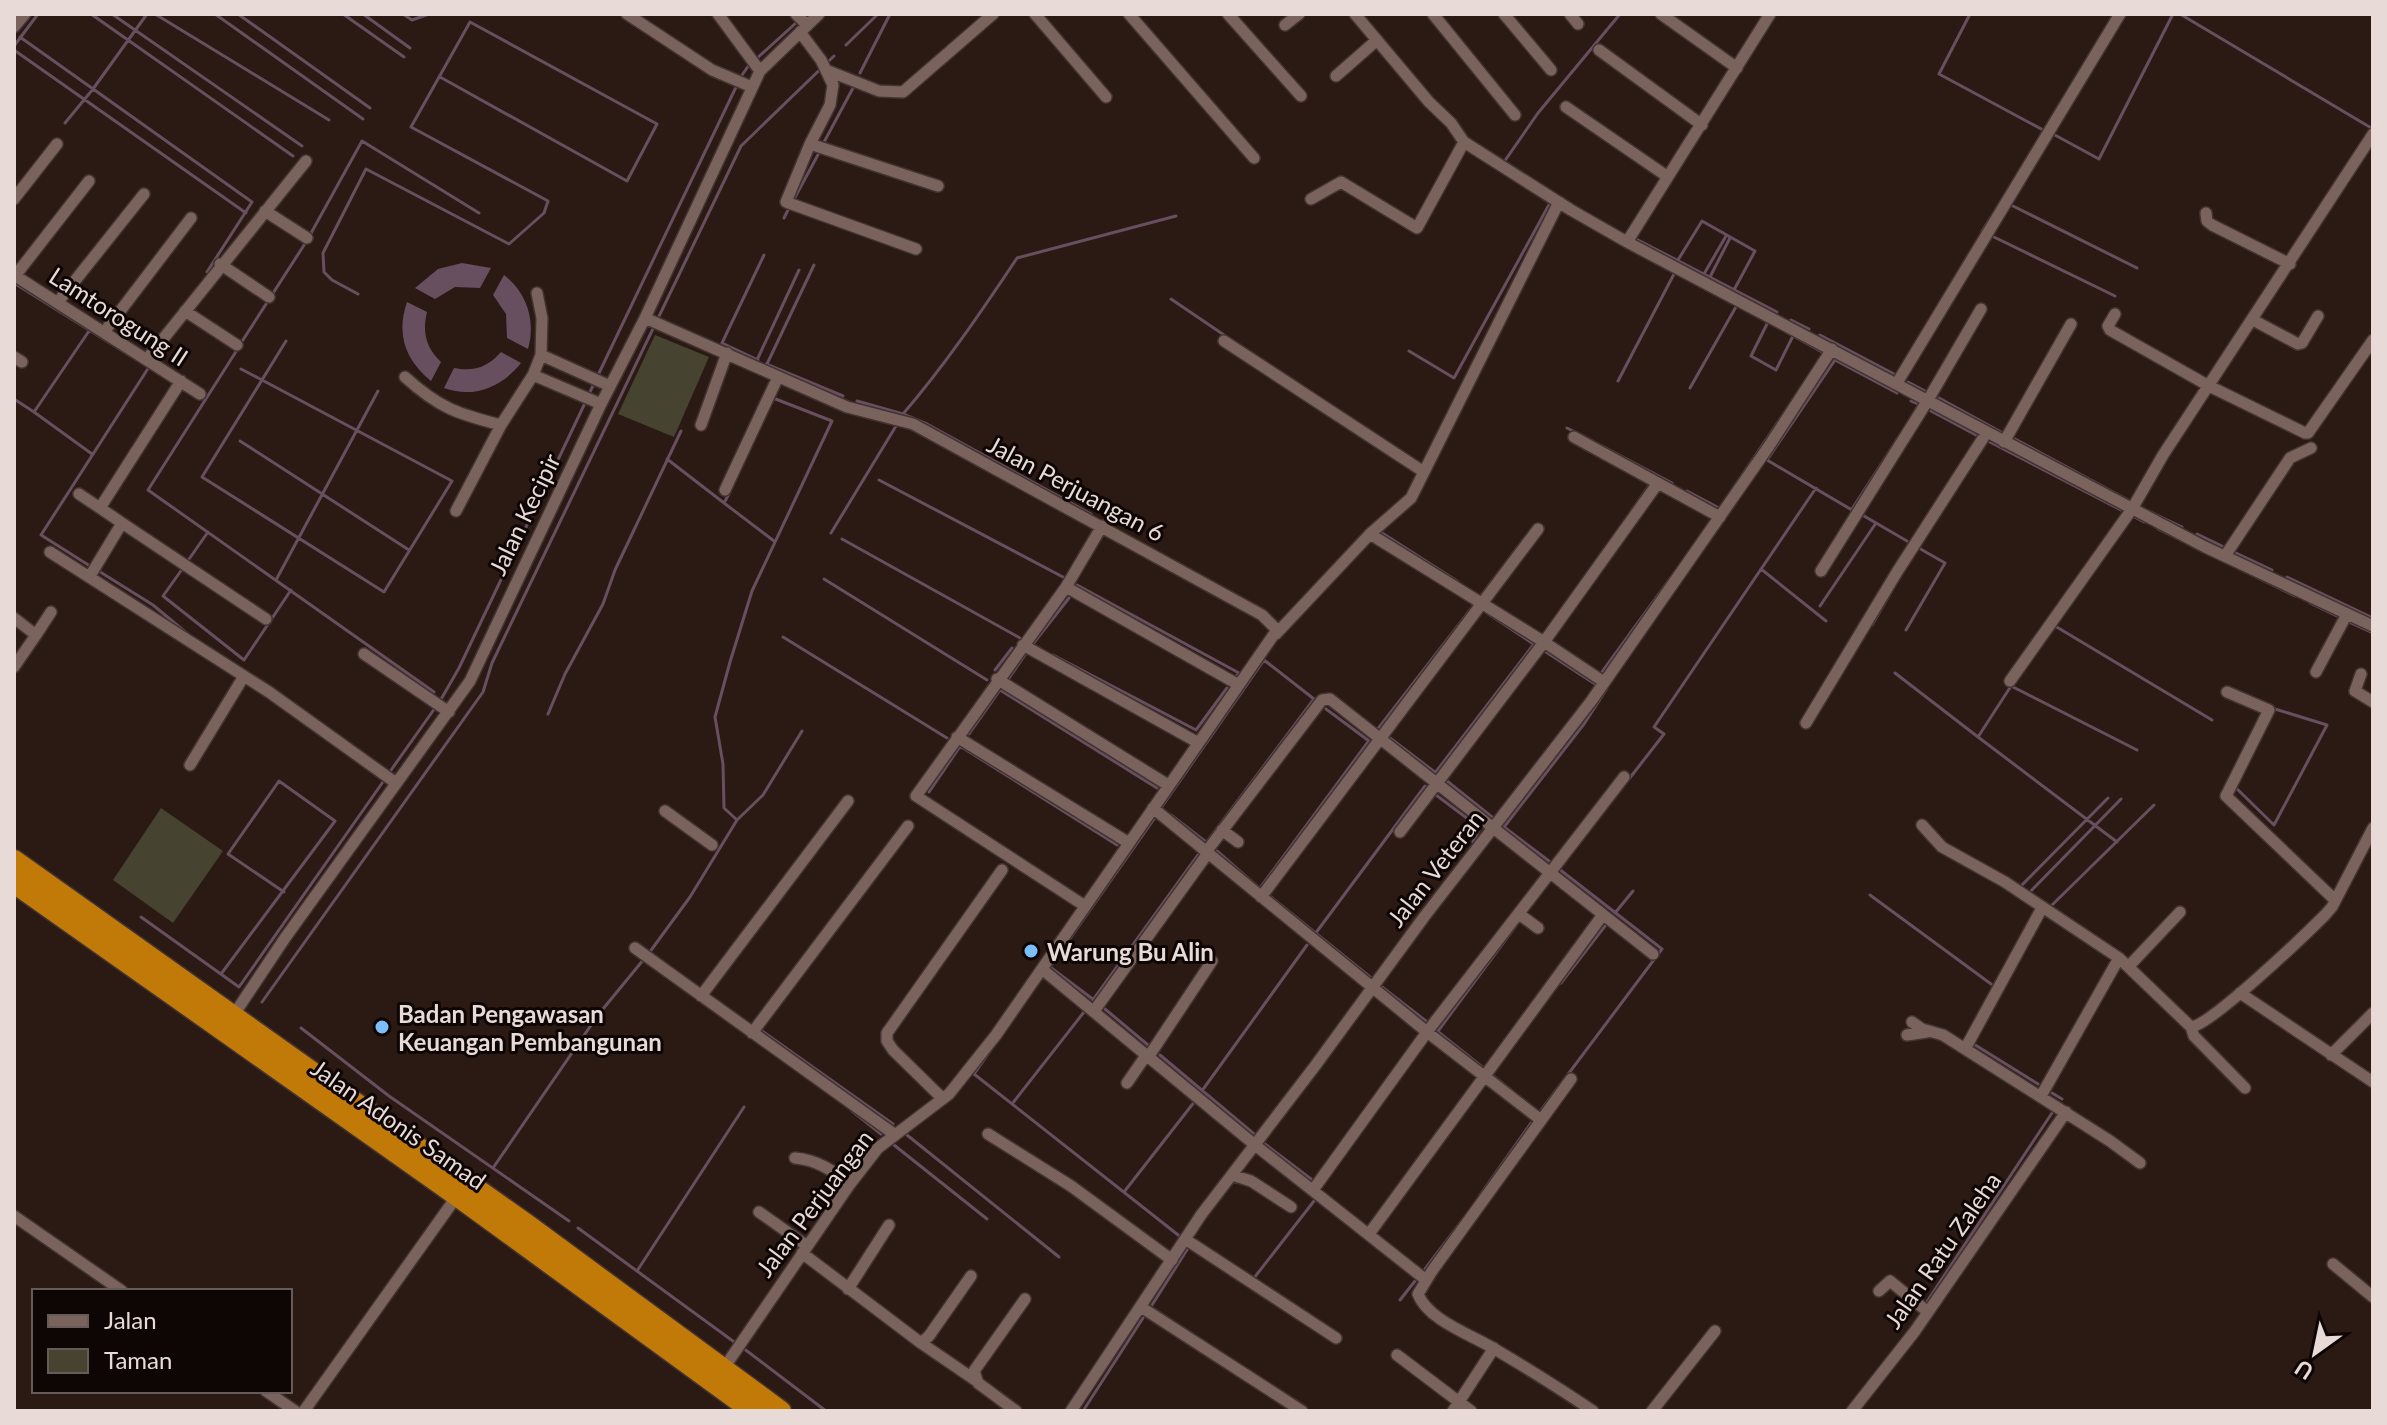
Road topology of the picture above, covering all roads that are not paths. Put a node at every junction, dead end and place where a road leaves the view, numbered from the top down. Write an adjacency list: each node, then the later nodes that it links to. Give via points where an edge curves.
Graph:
1 (25, 14): 18 (street)
2 (629, 14): 26 (street, via 699,62)
3 (718, 14): 21 (street)
4 (819, 14): 16 (street, Jalan Kecipir)
5 (993, 14): 23 (street, via 903,92 879,91)
6 (1035, 14): 28 (street)
7 (1129, 14): 36 (street)
8 (1228, 14): 27 (street)
9 (1299, 14): 17 (street)
10 (1355, 14): 19 (street)
11 (1433, 14): 30 (street)
12 (1504, 14): 24 (street)
13 (1661, 14): 22 (street)
14 (1770, 14): 22 (street)
15 (2120, 14): 76 (street)
16 (801, 23): 21 (street, Jalan Kecipir); 23 (street)
17 (1285, 25)
18 (14, 27)
19 (1377, 40): 25 (street); 33 (street)
20 (1599, 50): 31 (street)
21 (755, 64): 26 (street, Jalan Kecipir)
22 (1737, 68): 31 (street)
23 (826, 70): 35 (street, via 833,85 830,105)
24 (1551, 70)
25 (1336, 76)
26 (743, 84): 62 (street, Jalan Kecipir)
27 (1301, 96)
28 (1106, 97)
29 (1566, 107): 38 (street)
30 (1515, 115)
31 (1702, 125): 38 (street)
32 (2373, 134): 52 (street)
33 (1464, 142): 43 (street, via 1417,228 1341,182); 44 (street)
34 (57, 144): 42 (street)
35 (810, 144): 40 (street); 50 (street, via 786,202)
36 (1254, 158)
37 (306, 161): 45 (street)
38 (1668, 177): 49 (street)
39 (89, 181): 53 (street)
40 (938, 186)
41 (144, 194): 56 (street)
42 (14, 199)
43 (1311, 199)
44 (1559, 202): 49 (street); 88 (street, Jalan Perjuangan)
45 (265, 211): 48 (street); 51 (street)
46 (2206, 213): 52 (street, via 2212,225)
47 (191, 218): 64 (street)
48 (307, 238)
49 (1627, 242): 68 (street)
50 (916, 249)
51 (220, 264): 55 (street); 58 (street)
52 (2290, 264): 61 (street)
53 (15, 275): 56 (street, Lamtorogung II)
54 (537, 293): 70 (street)
55 (269, 297)
56 (58, 302): 64 (street, Lamtorogung II)
57 (1981, 309): 80 (street)
58 (185, 311): 67 (street); 71 (street)
59 (2115, 314): 78 (street, via 2110,330)
60 (2318, 316): 61 (street, via 2298,344)
61 (2253, 320): 78 (street)
62 (653, 322): 69 (street, Jalan Perjuangan 6); 77 (street, Jalan Kecipir)
63 (2071, 324): 86 (street)
64 (105, 331): 71 (street, Lamtorogung II)
65 (2373, 340): 78 (street, via 2308,433)
66 (1224, 341): 88 (street)
67 (237, 345)
68 (1832, 349): 76 (street); 95 (street, Jalan Veteran)
69 (727, 353): 74 (street, Jalan Perjuangan 6); 83 (street)
70 (541, 355): 72 (street); 77 (street)
71 (147, 359): 75 (street, Lamtorogung II)
72 (533, 375): 81 (street); 82 (street)
73 (405, 377): 82 (street, via 445,407)
74 (778, 377): 90 (street); 97 (street, Jalan Perjuangan 6, via 847,407 913,424)
75 (181, 381): 79 (street, Lamtorogung II); 92 (street)
76 (1897, 383): 80 (street)
77 (610, 386): 81 (street, Jalan Kecipir)
78 (2209, 386): 93 (street)
79 (200, 394)
80 (1928, 400): 84 (street); 103 (street)
81 (601, 404): 126 (street, Jalan Kecipir, via 470,681)
82 (501, 425): 94 (street)
83 (701, 425)
84 (1987, 432): 86 (street); 127 (street)
85 (1574, 437): 89 (street)
86 (2004, 442): 93 (street)
87 (2311, 448): 101 (street, via 2290,458)
88 (1424, 472): 99 (street, Jalan Perjuangan, via 1411,498)
89 (1658, 483): 95 (street); 113 (street)
90 (725, 490)
91 (79, 494): 92 (street)
92 (100, 508): 96 (street)
93 (2132, 509): 101 (street); 121 (street)
94 (456, 511)
95 (1720, 517): 122 (street, Jalan Veteran)
96 (122, 523): 102 (street); 109 (street)
97 (1102, 526): 104 (street); 111 (street, Jalan Perjuangan 6, via 1262,615)
98 (1538, 529): 105 (street)
99 (1370, 534): 105 (street); 111 (street, Jalan Perjuangan)
100 (50, 552): 102 (street)
101 (2225, 556): 107 (street)
102 (93, 570): 119 (street)
103 (1821, 571)
104 (1066, 587): 114 (street); 123 (street)
105 (1483, 604): 113 (street); 129 (street)
106 (51, 612): 112 (street)
107 (2347, 614): 110 (street); 117 (street)
108 (14, 618): 112 (street)
109 (266, 619)
110 (2373, 626)
111 (1276, 631): 123 (street, Jalan Perjuangan)
112 (36, 635): 116 (street)
113 (1544, 642): 122 (street); 134 (street)
114 (1023, 645): 120 (street); 130 (street)
115 (364, 654): 126 (street)
116 (14, 667)
117 (2316, 672)
118 (2361, 674): 125 (street, via 2355,691)
119 (244, 676): 131 (street); 133 (street)
120 (997, 679): 128 (street); 135 (street)
121 (2010, 681)
122 (1604, 682): 142 (street, Jalan Veteran)
123 (1239, 685): 130 (street, Jalan Perjuangan)
124 (2227, 692): 155 (street, via 2269,710 2226,796)
125 (2373, 702)
126 (440, 707): 133 (street, Jalan Kecipir)
127 (1806, 723)
128 (957, 737): 146 (street); 156 (street, via 916,796)
129 (1379, 740): 134 (street); 143 (street, via 1330,699 1322,700); 154 (street)
130 (1197, 742): 135 (street, Jalan Perjuangan)
131 (190, 765)
132 (1624, 777): 151 (street)
133 (393, 781): 172 (street, Jalan Kecipir)
134 (1435, 783): 142 (street); 144 (street)
135 (1168, 785): 137 (street, Jalan Perjuangan)
136 (848, 801): 169 (street)
137 (1153, 808): 146 (street, Jalan Perjuangan); 148 (street)
138 (665, 811): 147 (street)
139 (1922, 825): 157 (street, via 1942,847)
140 (908, 826): 177 (street)
141 (2373, 828): 155 (street)
142 (1493, 829): 151 (street); 167 (street, Jalan Veteran)
143 (1222, 830): 145 (street); 148 (street)
144 (1400, 832)
145 (1238, 842)
146 (1129, 843): 156 (street, Jalan Perjuangan)
147 (712, 845)
148 (1207, 852): 154 (street); 170 (street)
149 (14, 860): 153 (highway)
150 (1002, 870): 190 (street, via 887,1033 893,1050)
151 (1550, 872): 159 (street); 160 (street)
152 (14, 883): 153 (highway, Jalan Adonis Samad)
153 (44, 893): 172 (highway); 201 (highway, Jalan Adonis Samad)
154 (1261, 897): 167 (street)
155 (2335, 900): 168 (street)
156 (1085, 906): 166 (street, Jalan Perjuangan)
157 (2042, 908): 165 (street); 179 (street)
158 (2180, 912): 165 (street)
159 (1519, 914): 161 (street); 176 (street)
160 (1602, 916): 163 (street); 184 (street)
161 (1538, 928)
162 (635, 948): 169 (street)
163 (1653, 954)
164 (1212, 961): 180 (street)
165 (2124, 962): 174 (street); 189 (street)
166 (1042, 969): 170 (street); 190 (street, Jalan Perjuangan)
167 (1372, 987): 176 (street); 195 (street, Jalan Veteran)
168 (2240, 993): 174 (street, via 2204,1023); 181 (street)
169 (701, 996): 177 (street)
170 (1094, 1011): 180 (street)
171 (2373, 1013): 181 (street)
172 (233, 1016): 209 (highway)
173 (1912, 1022): 175 (street)
174 (2191, 1027): 188 (street)
175 (1931, 1030): 178 (street); 179 (street)
176 (1427, 1032): 184 (street); 200 (street)
177 (752, 1033): 193 (street)
178 (1907, 1035)
179 (1965, 1049): 189 (street)
180 (1148, 1055): 187 (street); 195 (street)
181 (2331, 1055): 183 (street)
182 (2373, 1064): 183 (street)
183 (2362, 1075): 186 (street)
184 (1484, 1077): 192 (street); 206 (street)
185 (1571, 1079): 192 (street)
186 (2373, 1082)
187 (1127, 1083)
188 (2245, 1088)
189 (2041, 1096): 191 (street)
190 (943, 1099): 193 (street, Jalan Perjuangan)
191 (2066, 1112): 197 (street); 220 (street, Jalan Ratu Zaleha)
192 (1541, 1120): 213 (street)
193 (894, 1134): 199 (street, Jalan Perjuangan)
194 (988, 1134): 210 (street)
195 (1255, 1145): 198 (street, Jalan Veteran); 200 (street)
196 (795, 1158): 199 (street, via 811,1160)
197 (2140, 1163)
198 (1232, 1175): 202 (street); 207 (street, Jalan Veteran)
199 (850, 1184): 208 (street, Jalan Perjuangan)
200 (1313, 1190): 206 (street)
201 (457, 1196): 209 (highway, Jalan Adonis Samad); 231 (street)
202 (1291, 1207)
203 (759, 1212): 208 (street)
204 (14, 1216): 214 (street)
205 (889, 1225): 215 (street)
206 (1369, 1234): 213 (street)
207 (1185, 1239): 210 (street, Jalan Veteran); 222 (street)
208 (804, 1250): 215 (street); 226 (street, Jalan Perjuangan)
209 (552, 1254): 226 (highway); 232 (highway, Jalan Adonis Samad)
210 (1172, 1260): 219 (street, Jalan Veteran)
211 (2333, 1264): 217 (street)
212 (971, 1276): 223 (street)
213 (1426, 1280): 224 (street, via 1418,1294 1421,1301 1450,1326)
214 (119, 1289)
215 (848, 1289): 223 (street)
216 (1879, 1291): 220 (street, via 1890,1281)
217 (2373, 1297)
218 (1025, 1299): 227 (street, via 974,1371)
219 (1141, 1307): 235 (street, Jalan Veteran); 236 (street)
220 (1928, 1312): 240 (street, Jalan Ratu Zaleha)
221 (1715, 1331): 239 (street)
222 (1336, 1338)
223 (921, 1343): 227 (street)
224 (1494, 1348): 229 (street); 238 (street)
225 (1397, 1355): 229 (street)
226 (724, 1368): 233 (highway)
227 (978, 1383): 234 (street)
228 (269, 1393): 230 (street)
229 (1456, 1407): 237 (street)
230 (295, 1411)
231 (304, 1411)
232 (752, 1411)
233 (781, 1411)
234 (1016, 1411)
235 (1071, 1411)
236 (1302, 1411)
237 (1471, 1411)
238 (1593, 1411)
239 (1652, 1411)
240 (1852, 1411)

